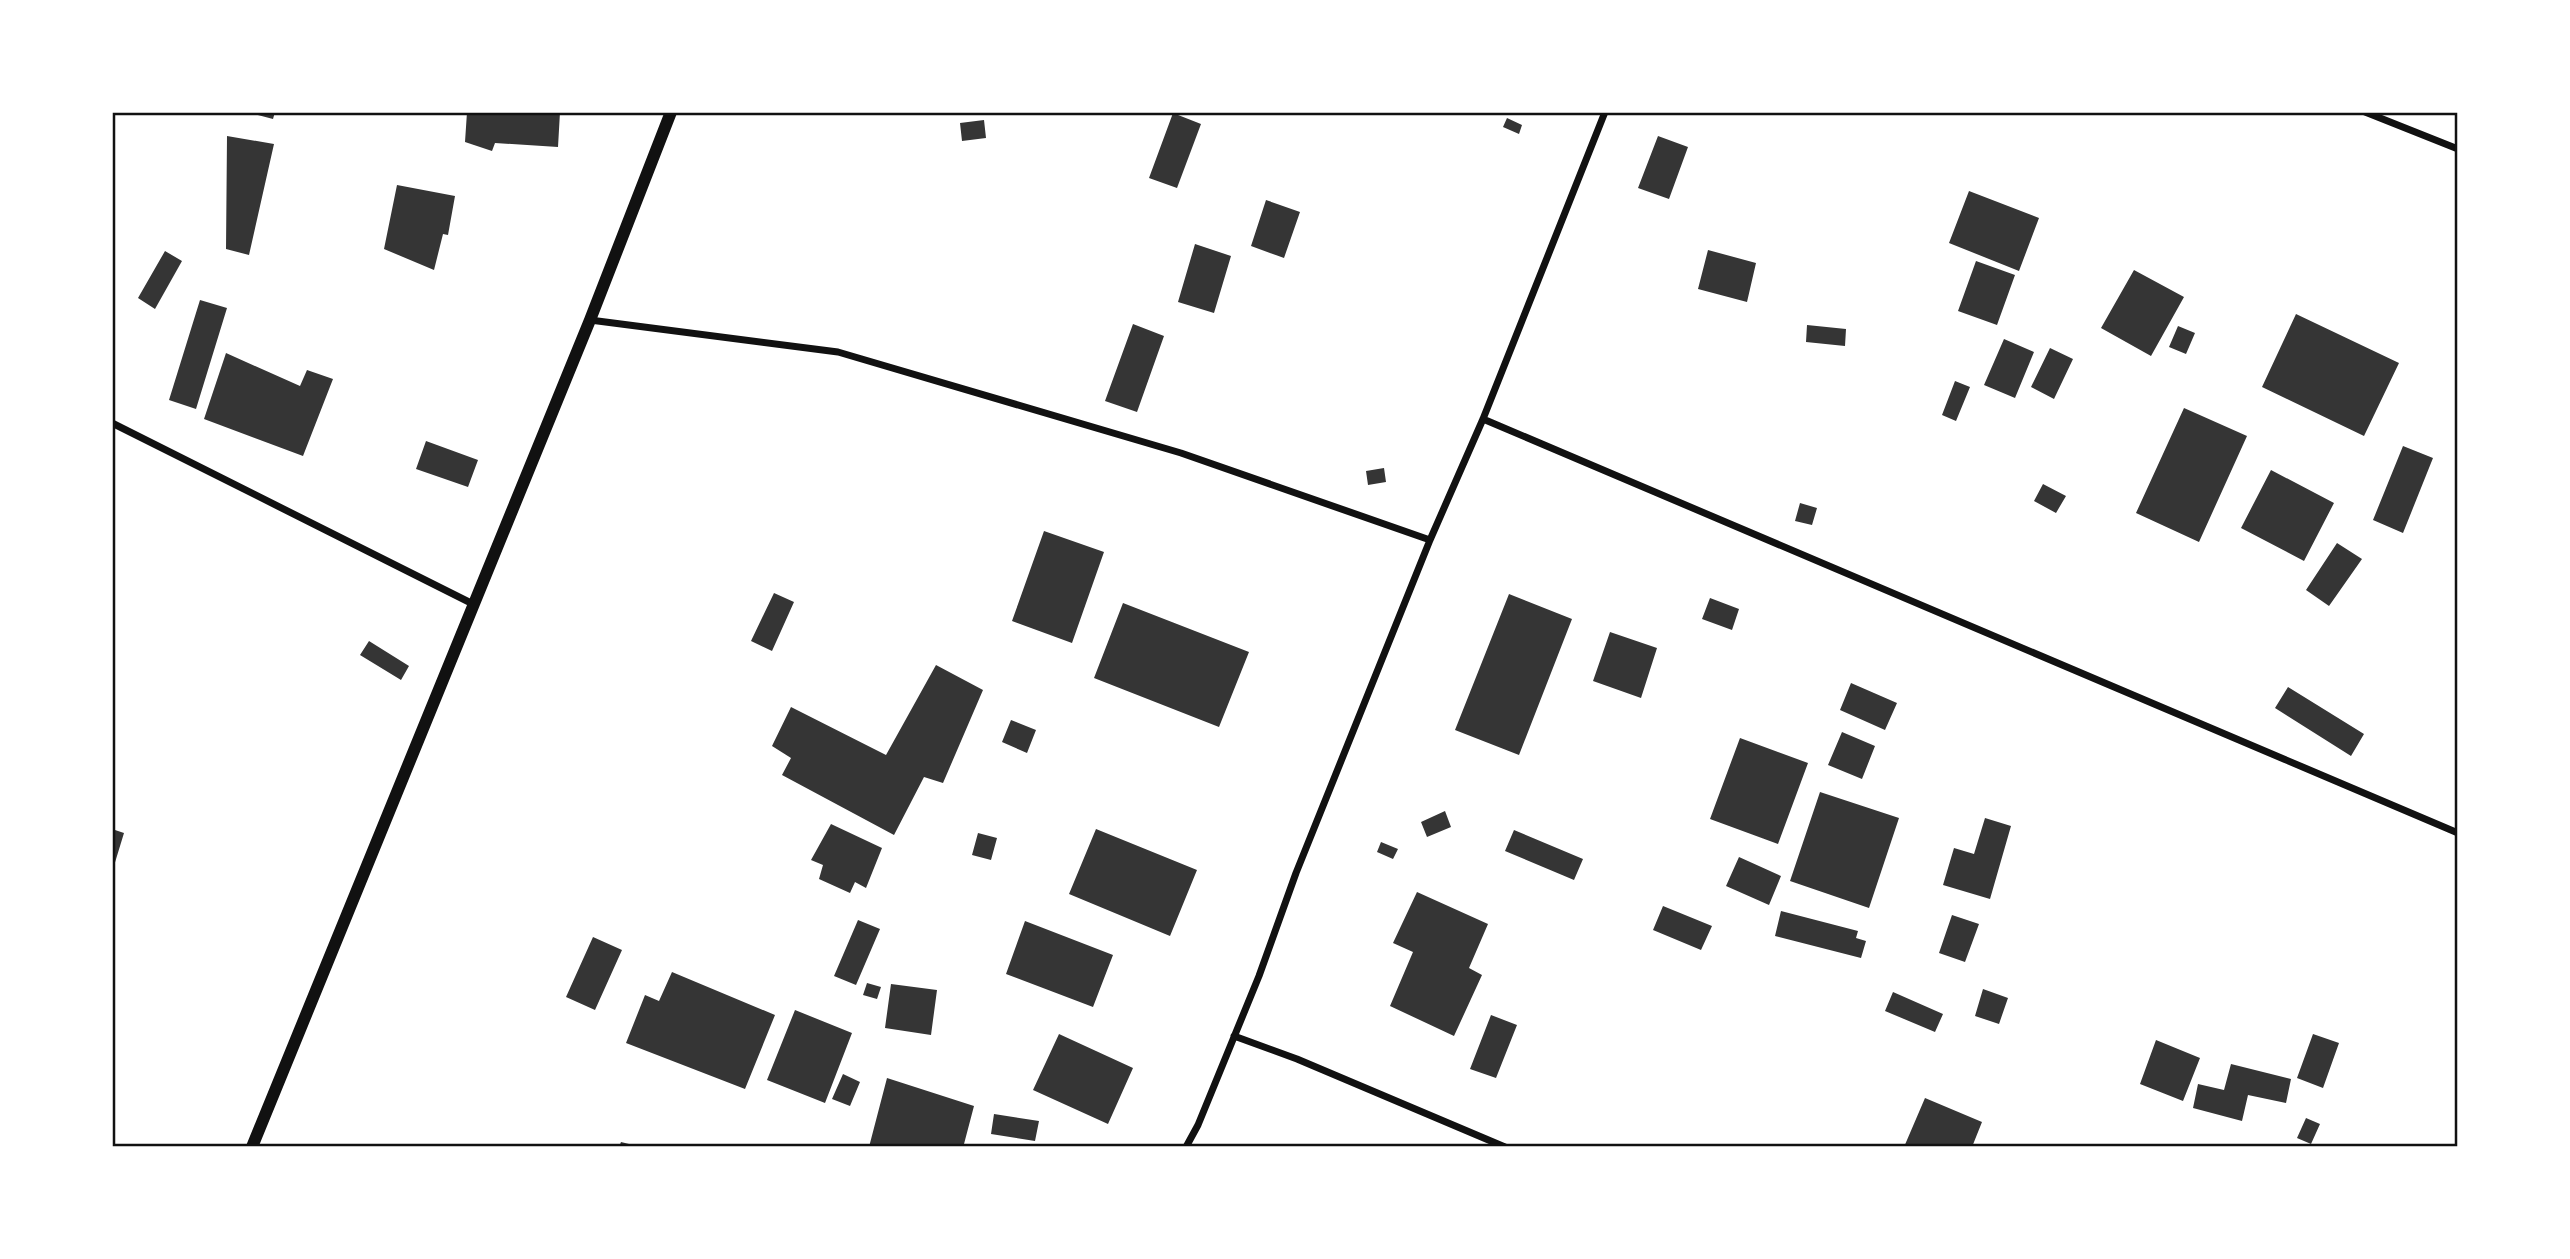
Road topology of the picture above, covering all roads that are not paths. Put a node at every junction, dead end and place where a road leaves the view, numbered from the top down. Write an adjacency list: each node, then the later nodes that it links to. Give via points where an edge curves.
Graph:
1 (671, 112): 5 (street)
2 (1605, 112): 6 (street)
3 (2365, 112): 4 (street)
4 (2458, 149)
5 (590, 320): 8 (street, via 838,352 1181,453); 9 (street)
6 (1483, 419): 8 (street); 10 (street)
7 (112, 423): 9 (street)
8 (1430, 540): 11 (street)
9 (472, 604): 12 (street)
10 (2458, 833)
11 (1234, 1036): 13 (street); 14 (street)
12 (252, 1147)
13 (1186, 1147)
14 (1505, 1147)

